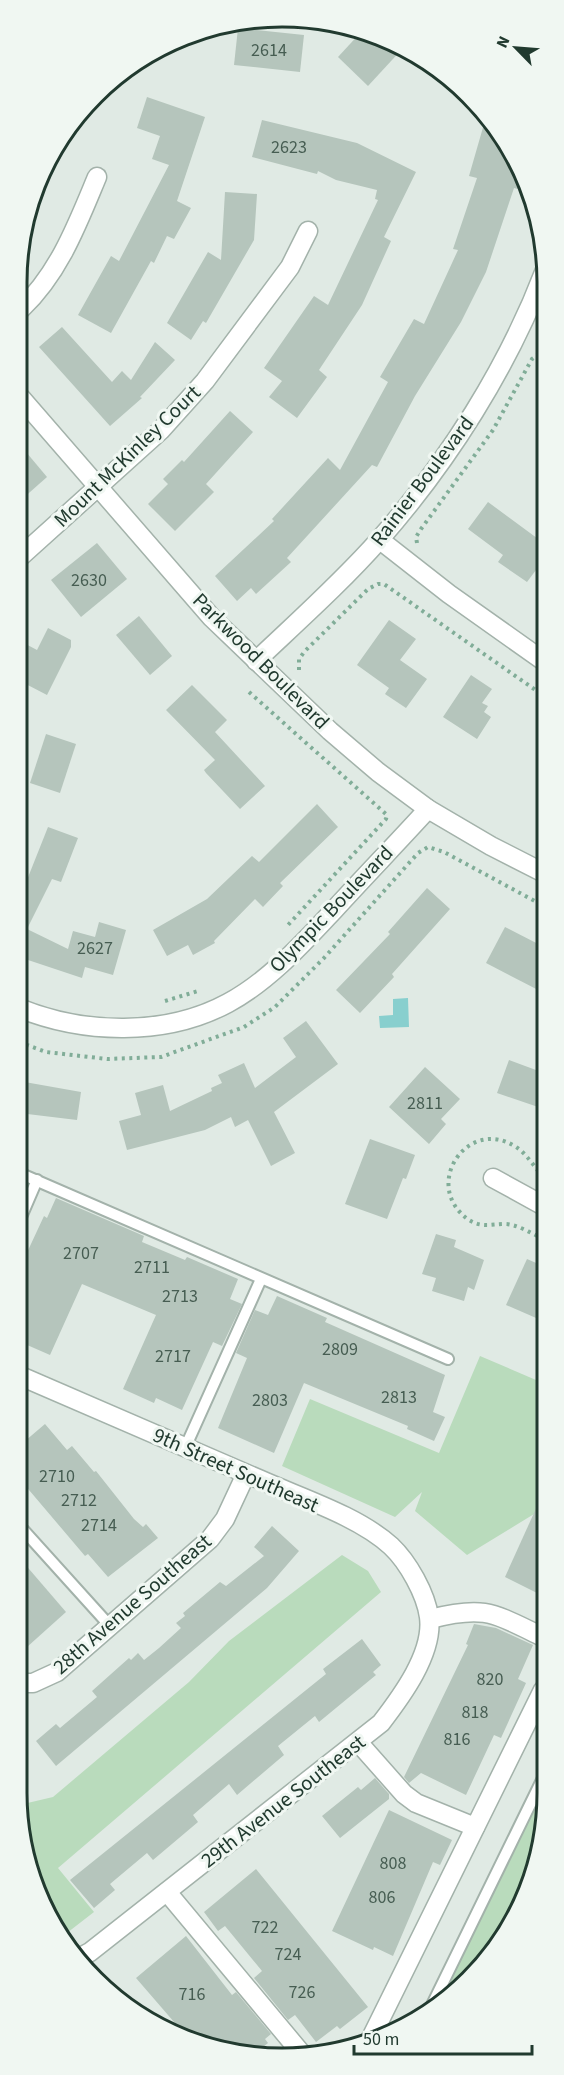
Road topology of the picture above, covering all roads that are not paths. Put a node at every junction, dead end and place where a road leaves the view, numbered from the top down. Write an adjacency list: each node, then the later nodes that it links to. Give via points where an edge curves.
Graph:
1 (97, 177): 3 (street, via 62,257)
2 (308, 231): 6 (street, Mount McKinley Court, via 290,267 205,381 161,430)
3 (27, 301)
4 (537, 314): 7 (street, Rainier Boulevard, via 458,435)
5 (27, 405): 6 (street, Parkwood Boulevard)
6 (99, 486): 8 (street, Mount McKinley Court); 10 (street, Parkwood Boulevard, via 212,618)
7 (380, 540): 9 (street); 10 (street, Rainier Boulevard)
8 (27, 551)
9 (537, 657)
10 (256, 661): 11 (street, Parkwood Boulevard, via 378,772)
11 (428, 809): 12 (street, Parkwood Boulevard); 13 (street, Olympic Boulevard, via 297,949 229,1003 170,1022 100,1028 69,1025)
12 (537, 869)
13 (27, 1011)
14 (27, 1176): 16 (lane)
15 (493, 1178): 17 (street)
16 (37, 1180): 18 (lane); 19 (lane)
17 (537, 1202)
18 (27, 1203)
19 (261, 1279): 20 (lane); 22 (lane)
20 (448, 1359)
21 (27, 1379): 22 (street, 9th Street Southeast)
22 (185, 1448): 23 (street, 9th Street Southeast)
23 (246, 1474): 25 (street, 9th Street Southeast, via 374,1534 400,1555); 26 (street, 28th Avenue Southeast, via 225,1519 210,1539)
24 (27, 1534): 26 (lane)
25 (427, 1610): 27 (street, via 477,1611); 30 (street, 29th Avenue Southeast, via 428,1634 412,1680 381,1723)
26 (110, 1626): 28 (street, 28th Avenue Southeast, via 57,1672 45,1680)
27 (537, 1634)
28 (27, 1683)
29 (537, 1702): 32 (street)
30 (358, 1742): 32 (street, via 416,1803); 33 (street, 29th Avenue Southeast)
31 (537, 1790): 35 (lane)
32 (475, 1827): 36 (street)
33 (167, 1892): 34 (street, 29th Avenue Southeast); 37 (street)
34 (85, 1955)
35 (437, 1995)
36 (375, 2031)
37 (296, 2047)

